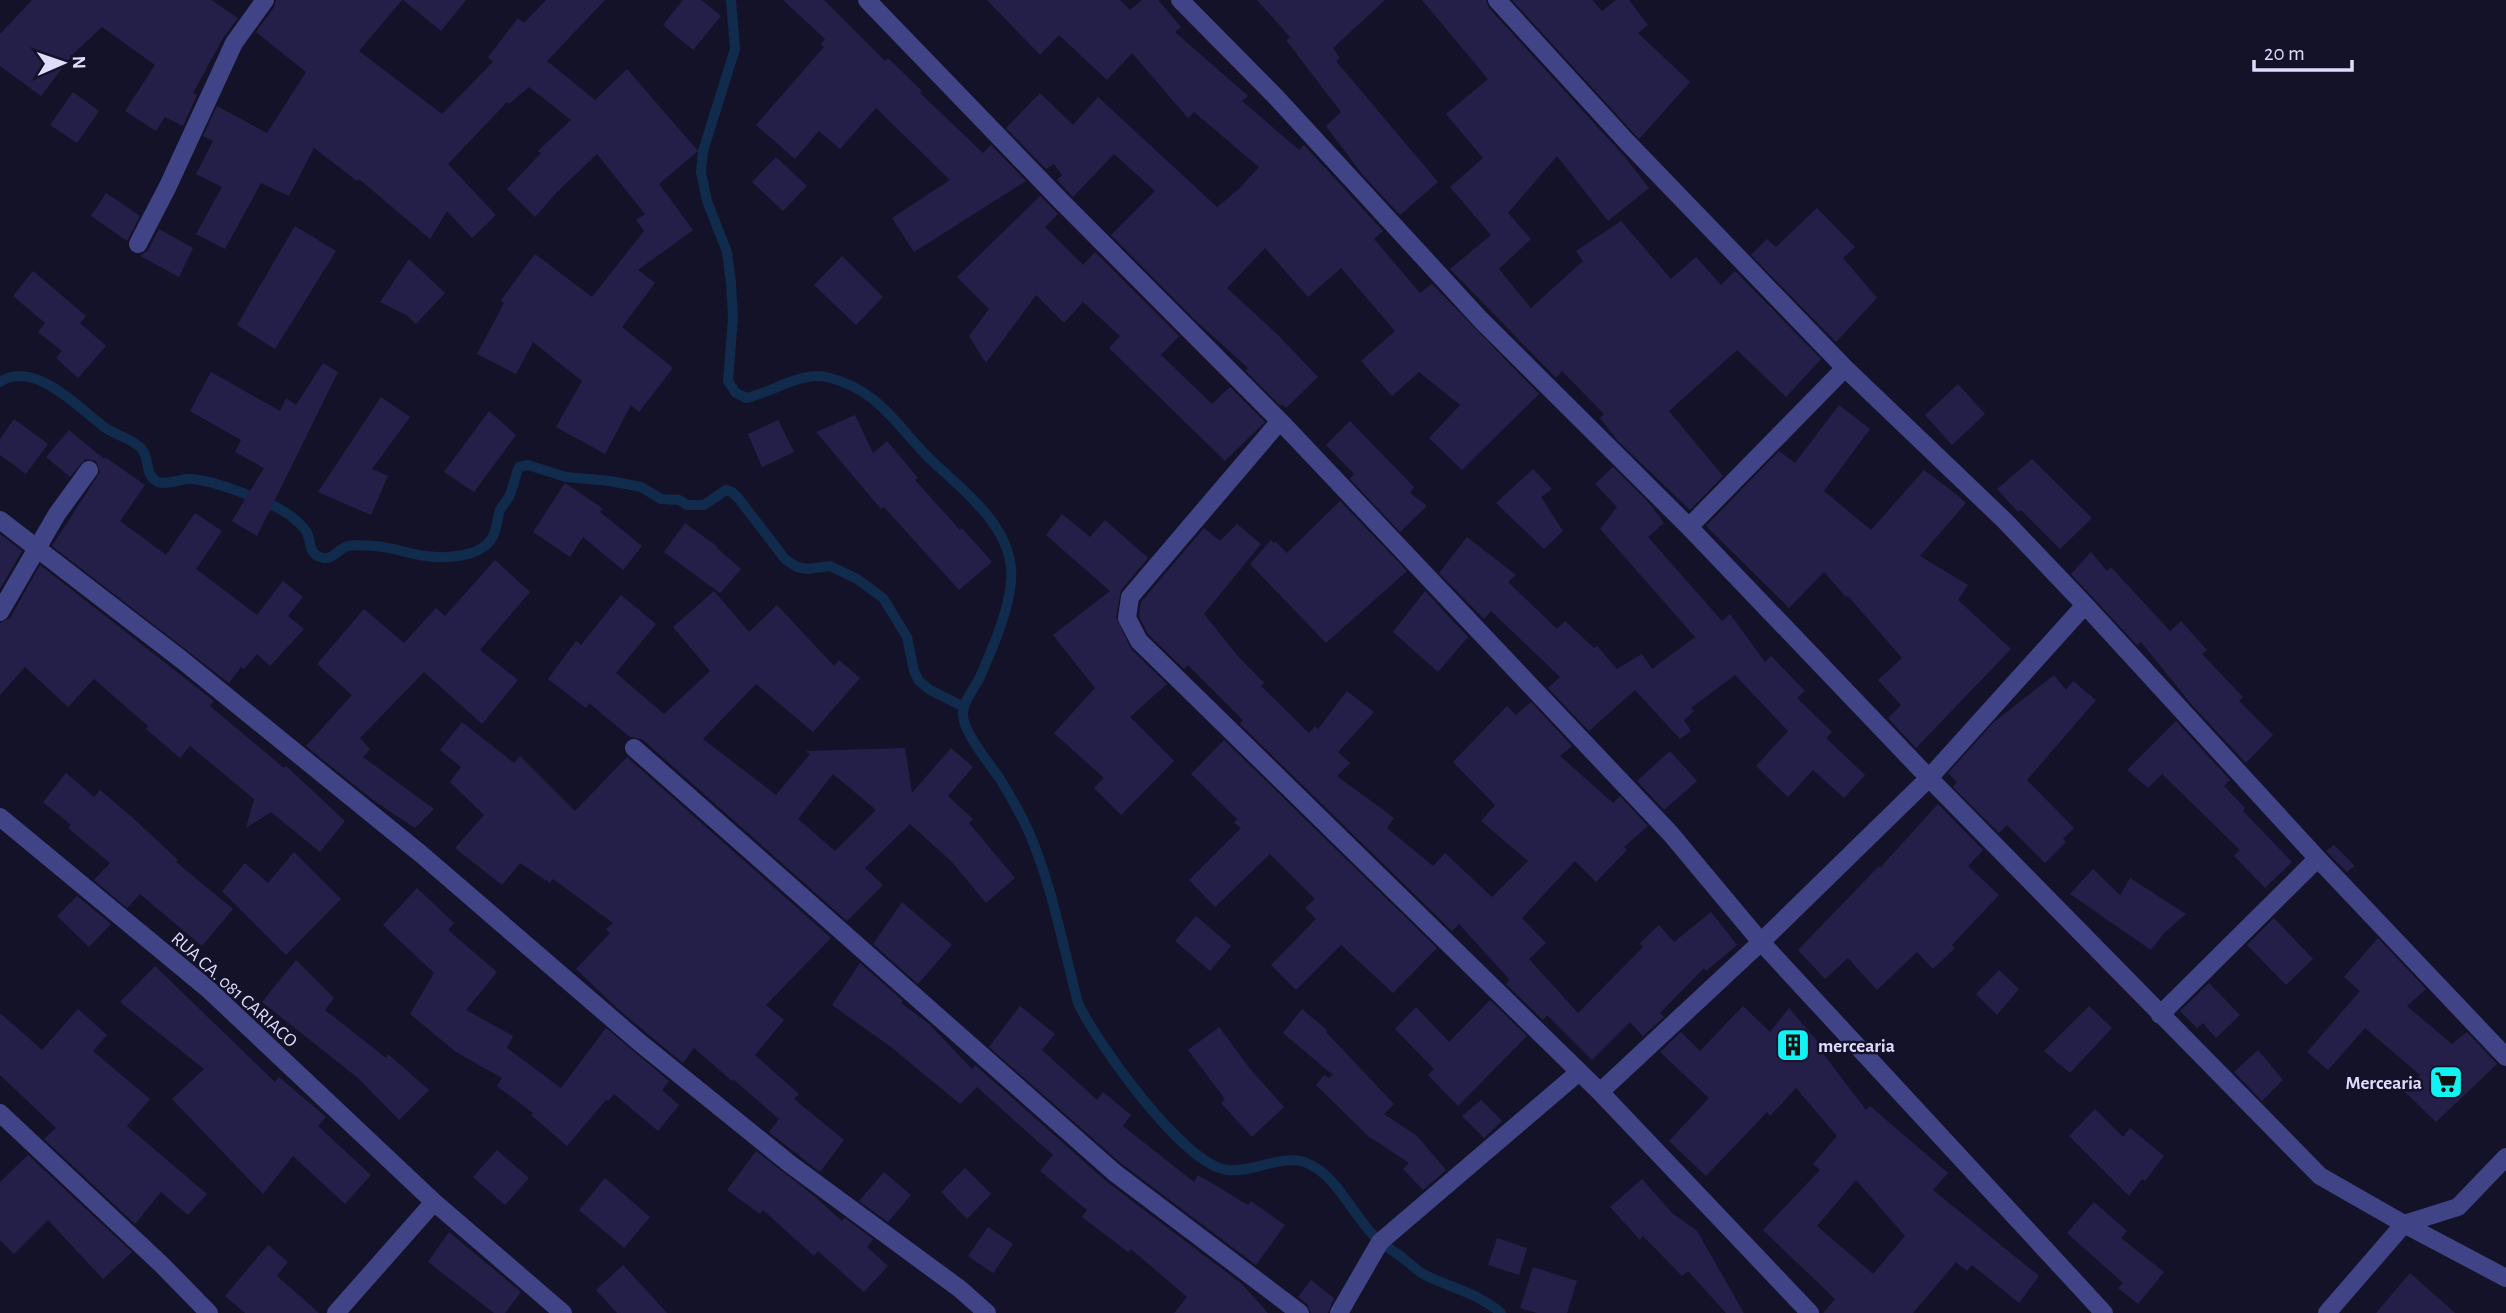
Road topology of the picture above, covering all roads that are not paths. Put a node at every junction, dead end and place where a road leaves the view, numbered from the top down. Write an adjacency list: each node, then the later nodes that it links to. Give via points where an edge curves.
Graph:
1 (265, 0): 5 (street, via 234,43)
2 (867, 0): 7 (street)
3 (1181, 0): 10 (street, via 1481,320)
4 (1497, 0): 6 (street)
5 (138, 244)
6 (1845, 368): 10 (street); 12 (street, via 2005,521)
7 (1280, 421): 18 (street, via 1670,833); 21 (street, via 1130,597 1127,618 1139,641)
8 (89, 470): 11 (street)
9 (0, 520): 11 (street)
10 (1689, 527): 15 (street)
11 (37, 546): 13 (street); 31 (street, via 421,854 639,1042 790,1164)
12 (2085, 605): 15 (street); 17 (street)
13 (0, 612)
14 (634, 748): 32 (street, via 1115,1173)
15 (1929, 778): 18 (street); 19 (street)
16 (0, 817): 25 (street, RUA CA. 081 CARIACO, via 208,989)
17 (2320, 861): 19 (street); 20 (street)
18 (1761, 942): 22 (street); 35 (street)
19 (2160, 1015): 26 (street, via 2320,1176)
20 (2506, 1057)
21 (1579, 1072): 22 (street); 33 (street, via 1380,1242)
22 (1600, 1093): 34 (street)
23 (0, 1113): 28 (street)
24 (2506, 1157): 26 (street, via 2458,1207)
25 (434, 1202): 29 (street); 30 (street, RUA CA. 081 CARIACO)
26 (2404, 1224): 27 (street); 36 (street)
27 (2506, 1278)
28 (209, 1313)
29 (336, 1313)
30 (563, 1313)
31 (988, 1313)
32 (1300, 1313)
33 (1339, 1313)
34 (1810, 1313)
35 (2104, 1313)
36 (2328, 1313)

